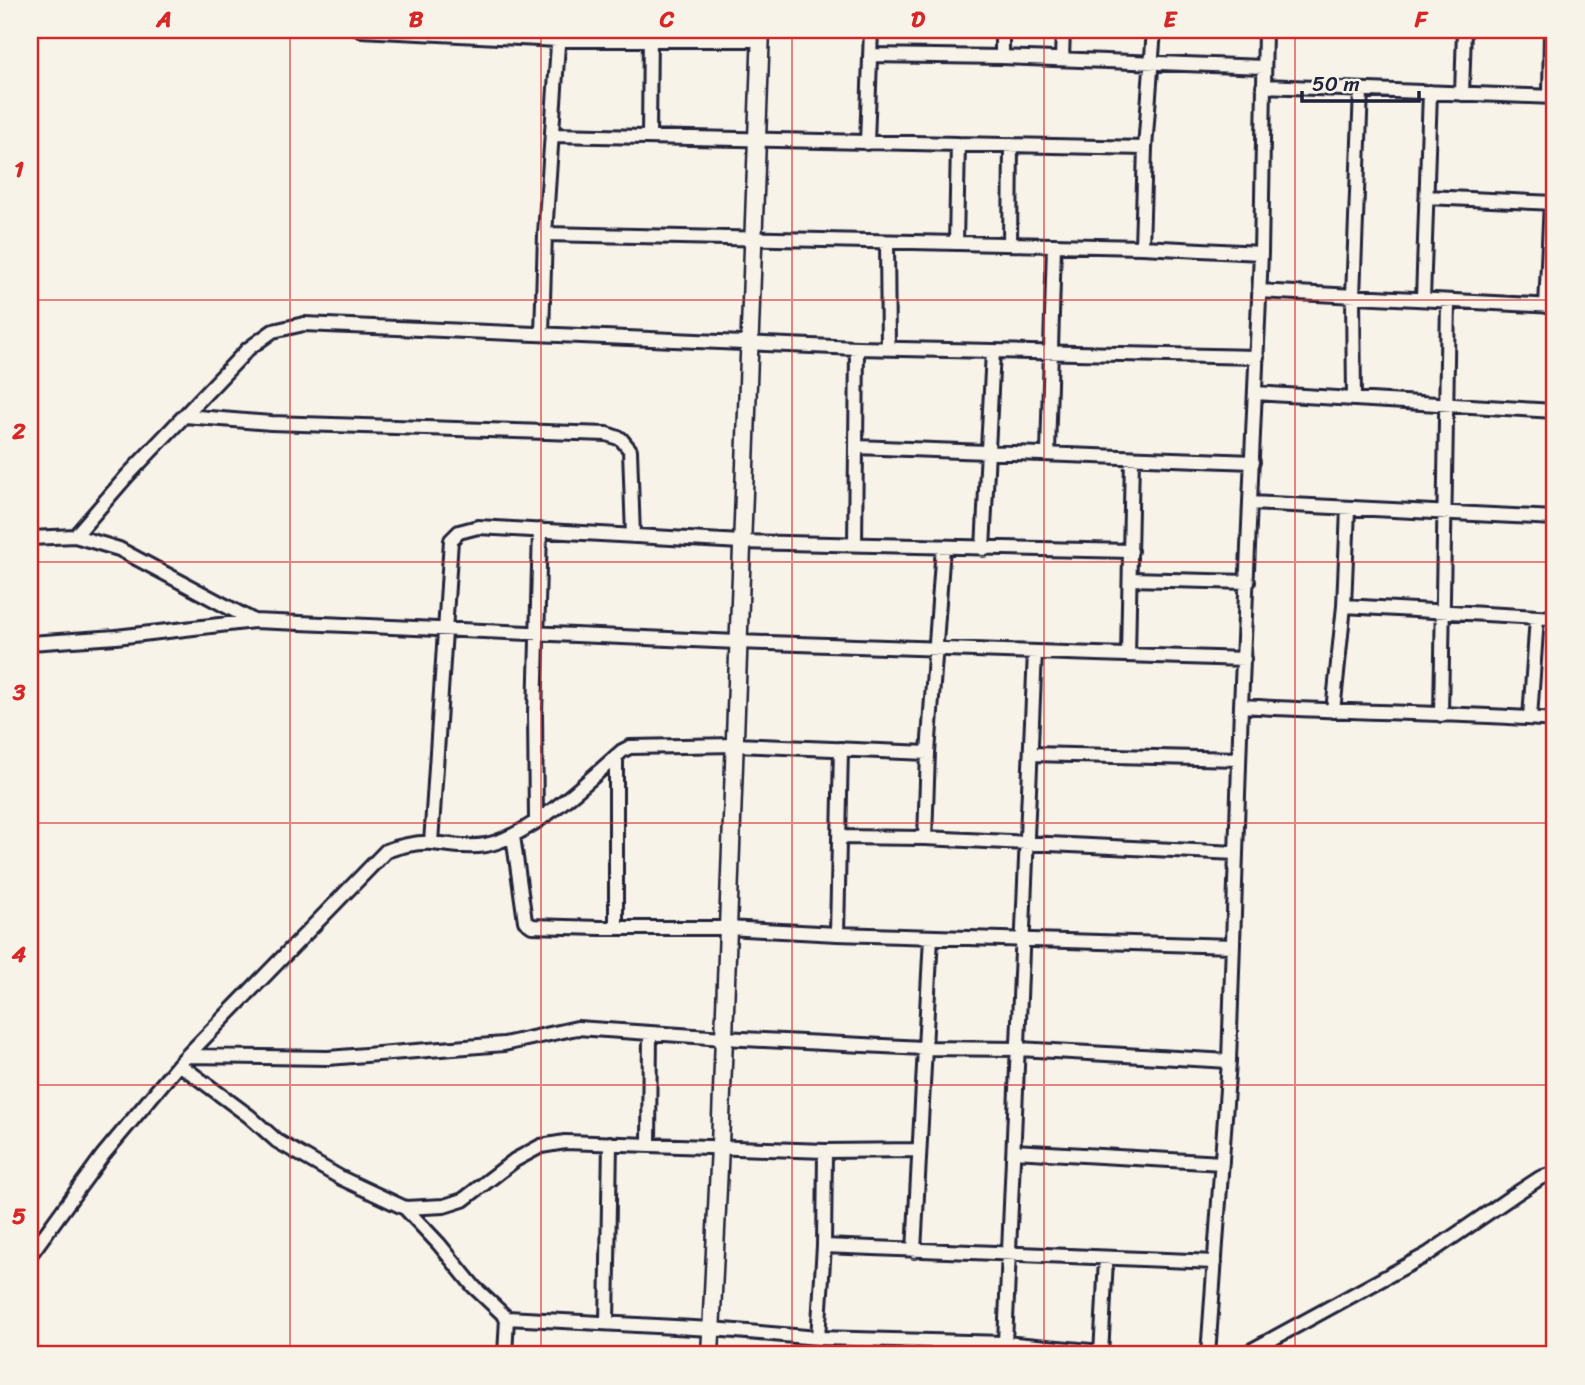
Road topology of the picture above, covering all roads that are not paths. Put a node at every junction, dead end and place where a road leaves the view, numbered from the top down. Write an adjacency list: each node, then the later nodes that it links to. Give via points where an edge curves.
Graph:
1 (360, 30): 9 (street)
2 (871, 30): 12 (street)
3 (1002, 30): 13 (street)
4 (1063, 30): 14 (street)
5 (1154, 30): 15 (street)
6 (1265, 30): 16 (street)
7 (1464, 30): 20 (street)
8 (1551, 30): 21 (street)
9 (559, 35): 10 (street); 22 (street)
10 (650, 35): 11 (street); 23 (street)
11 (761, 35): 24 (street)
12 (870, 55): 13 (street); 25 (street)
13 (1002, 57): 14 (street)
14 (1062, 59): 15 (street)
15 (1151, 63): 16 (street); 28 (street)
16 (1264, 67): 17 (street)
17 (1263, 86): 18 (street); 38 (street)
18 (1362, 90): 19 (street); 40 (street)
19 (1430, 92): 20 (street); 29 (street)
20 (1462, 94): 21 (street)
21 (1553, 97)
22 (553, 135): 23 (street); 31 (street)
23 (649, 137): 24 (street)
24 (756, 141): 25 (street); 32 (street)
25 (867, 143): 26 (street)
26 (958, 144): 27 (street); 34 (street)
27 (1011, 145): 28 (street); 35 (street)
28 (1145, 148): 37 (street)
29 (1427, 197): 30 (street); 41 (street)
30 (1553, 202): 43 (street)
31 (545, 234): 32 (street); 44 (street)
32 (753, 240): 33 (street); 45 (street)
33 (887, 242): 34 (street); 47 (street)
34 (956, 243): 35 (street)
35 (1010, 244): 36 (street)
36 (1054, 245): 37 (street); 49 (street)
37 (1142, 247): 38 (street)
38 (1261, 253): 39 (street)
39 (1259, 291): 40 (street); 50 (street)
40 (1353, 296): 41 (street); 52 (street)
41 (1423, 299): 42 (street)
42 (1448, 301): 43 (street); 53 (street)
43 (1551, 306)
44 (542, 334): 45 (street); 55 (street, via 304,324 273,331 248,349)
45 (750, 344): 46 (street); 69 (street)
46 (857, 348): 47 (street); 56 (street)
47 (888, 349): 48 (street)
48 (993, 351): 49 (street); 57 (street)
49 (1050, 353): 50 (street); 58 (street)
50 (1256, 357): 51 (street)
51 (1255, 393): 52 (street); 60 (street)
52 (1354, 399): 53 (street)
53 (1447, 405): 54 (street); 63 (street)
54 (1555, 411)
55 (185, 416): 66 (street); 67 (street, via 607,434 621,439 630,450)
56 (856, 447): 57 (street); 70 (street)
57 (989, 451): 58 (street); 72 (street)
58 (1048, 453): 59 (street)
59 (1132, 458): 60 (street); 73 (street)
60 (1253, 462): 61 (street)
61 (1251, 503): 62 (street); 75 (street)
62 (1348, 509): 63 (street); 76 (street)
63 (1444, 514): 64 (street); 77 (street)
64 (1555, 518)
65 (540, 530): 67 (street); 81 (street, via 478,527 459,532 451,540); 82 (street)
66 (75, 536): 68 (street); 80 (street, via 119,549)
67 (634, 536): 69 (street)
68 (30, 538)
69 (741, 542): 70 (street); 83 (street)
70 (855, 545): 71 (street)
71 (943, 547): 72 (street); 85 (street)
72 (983, 549): 73 (street)
73 (1131, 551): 74 (street)
74 (1130, 579): 75 (street); 87 (street)
75 (1248, 582): 88 (street)
76 (1344, 607): 77 (street); 90 (street)
77 (1441, 612): 78 (street); 91 (street)
78 (1536, 617): 79 (street); 92 (street)
79 (1555, 618)
80 (254, 621): 81 (street); 84 (street)
81 (444, 630): 82 (street); 104 (street)
82 (537, 634): 83 (street); 100 (street)
83 (738, 642): 85 (street); 94 (street)
84 (30, 643)
85 (937, 649): 86 (street); 96 (street)
86 (1035, 652): 87 (street); 97 (street)
87 (1128, 655): 88 (street)
88 (1244, 659): 89 (street)
89 (1241, 706): 90 (street); 99 (street)
90 (1333, 711): 91 (street)
91 (1441, 715): 92 (street)
92 (1530, 718): 93 (street)
93 (1555, 720)
94 (734, 745): 95 (street); 98 (street, via 630,747); 108 (street)
95 (841, 749): 96 (street); 102 (street)
96 (928, 752): 103 (street)
97 (1031, 754): 99 (street); 105 (street)
98 (616, 757): 100 (street); 107 (street)
99 (1239, 759): 106 (street)
100 (536, 820): 101 (street)
101 (513, 836): 104 (street, via 486,845); 107 (street, via 527,925)
102 (839, 837): 103 (street); 109 (street)
103 (925, 838): 105 (street)
104 (431, 843): 117 (street, via 386,851)
105 (1028, 845): 106 (street); 111 (street)
106 (1236, 853): 112 (street)
107 (616, 928): 108 (street)
108 (727, 928): 109 (street); 114 (street)
109 (837, 934): 110 (street)
110 (931, 937): 111 (street); 115 (street)
111 (1024, 940): 112 (street); 116 (street)
112 (1233, 946): 118 (street)
113 (650, 1033): 114 (street); 117 (street, via 577,1028 504,1045 328,1058); 120 (street)
114 (724, 1038): 115 (street); 121 (street)
115 (923, 1048): 116 (street); 122 (street)
116 (1019, 1049): 118 (street); 124 (street)
117 (183, 1060): 127 (street, via 277,1141); 130 (street, via 103,1155)
118 (1229, 1061): 125 (street)
119 (610, 1143): 120 (street); 127 (street, via 541,1146 463,1200); 135 (street)
120 (649, 1144): 121 (street)
121 (720, 1146): 123 (street); 136 (street)
122 (918, 1150): 123 (street); 129 (street)
123 (825, 1151): 128 (street)
124 (1014, 1151): 125 (street); 131 (street)
125 (1222, 1163): 133 (street)
126 (1555, 1173): 145 (street, via 1531,1184 1428,1254)
127 (405, 1208): 134 (street)
128 (824, 1246): 129 (street); 137 (street)
129 (914, 1251): 131 (street)
130 (30, 1255)
131 (1010, 1255): 132 (street); 139 (street)
132 (1106, 1259): 133 (street); 140 (street)
133 (1215, 1262): 144 (street)
134 (507, 1318): 135 (street); 141 (street)
135 (607, 1323): 136 (street)
136 (712, 1329): 137 (street); 142 (street)
137 (818, 1338): 138 (street)
138 (909, 1341): 139 (street); 143 (street)
139 (1005, 1343): 140 (street)
140 (1101, 1354)
141 (505, 1355)
142 (710, 1355)
143 (908, 1355)
144 (1208, 1355)
145 (1242, 1355)

